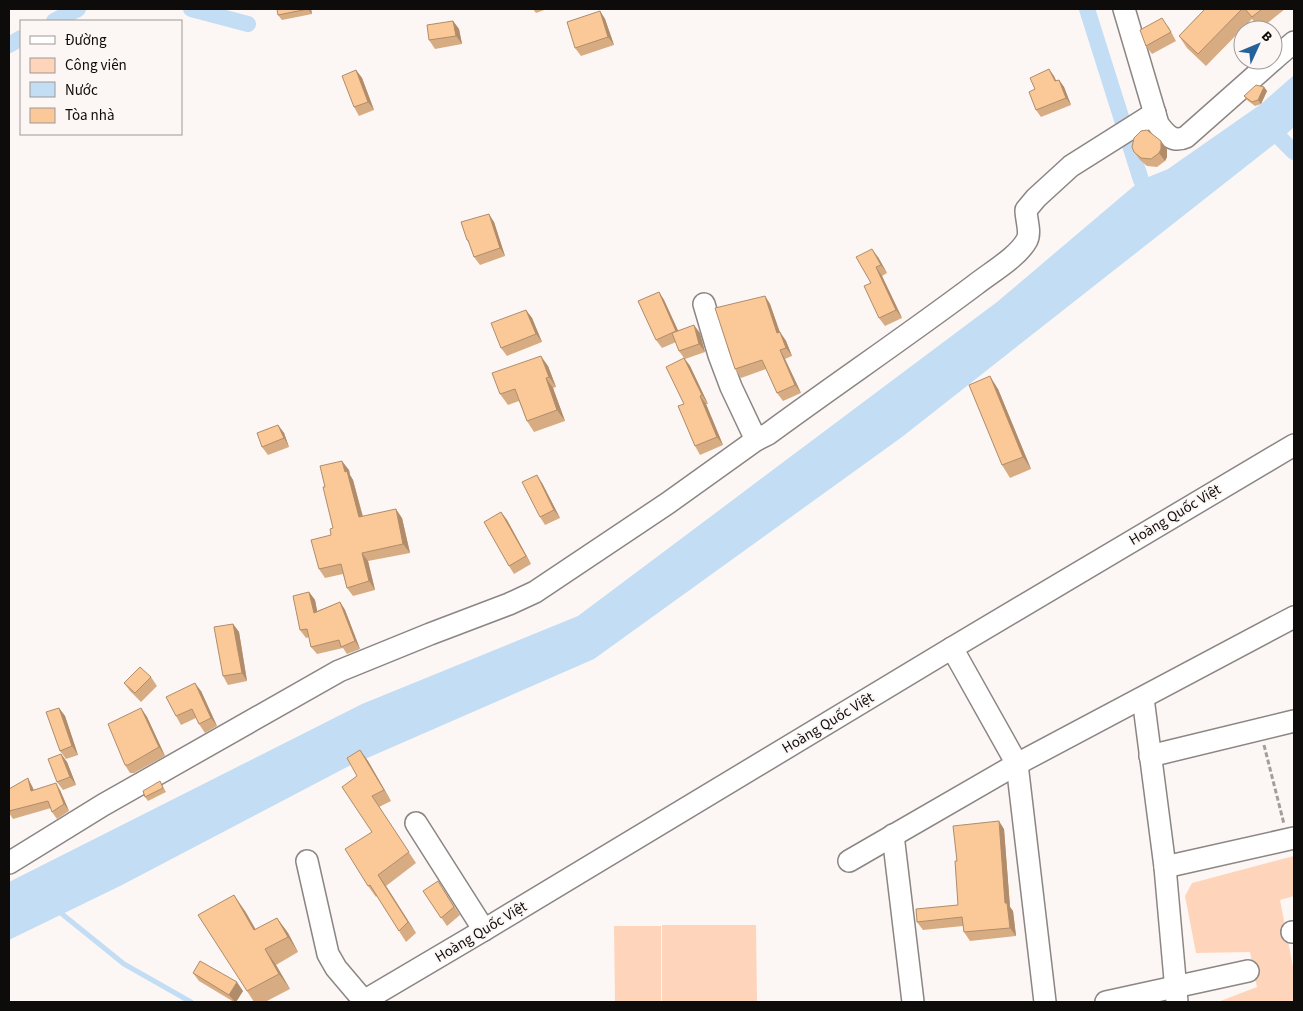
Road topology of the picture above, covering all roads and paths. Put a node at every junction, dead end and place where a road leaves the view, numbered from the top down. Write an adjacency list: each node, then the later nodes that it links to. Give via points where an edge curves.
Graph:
1 (1124, 9): 5 (street)
2 (1294, 42): 3 (street)
3 (1283, 51)
4 (1262, 70): 5 (street, via 1181,139 1173,140 1164,132)
5 (1155, 113): 7 (street, via 1071,166 1032,202 1026,210 1028,238 1013,256 931,318)
6 (704, 304): 7 (street, via 728,379)
7 (756, 440): 21 (street, via 534,592 339,671 103,805)
8 (1294, 445): 10 (street, Hoàng Quốc Việt)
9 (1294, 617): 11 (street)
10 (952, 648): 15 (street); 23 (street, Hoàng Quốc Việt)
11 (1143, 698): 14 (street); 15 (street)
12 (1294, 721): 14 (street)
13 (1264, 742): 17 (path)
14 (1150, 756): 22 (street)
15 (1017, 764): 18 (street); 28 (street)
16 (416, 823): 23 (street)
17 (1290, 833): 22 (street)
18 (893, 835): 20 (street); 27 (street)
19 (308, 861): 26 (street, via 328,954)
20 (848, 861)
21 (9, 863)
22 (1165, 867): 25 (street)
23 (484, 930): 26 (street, Hoàng Quốc Việt)
24 (1248, 971): 25 (street)
25 (1175, 994): 29 (street)
26 (363, 1002)
27 (914, 1002)
28 (1045, 1002)
29 (1106, 1002)

